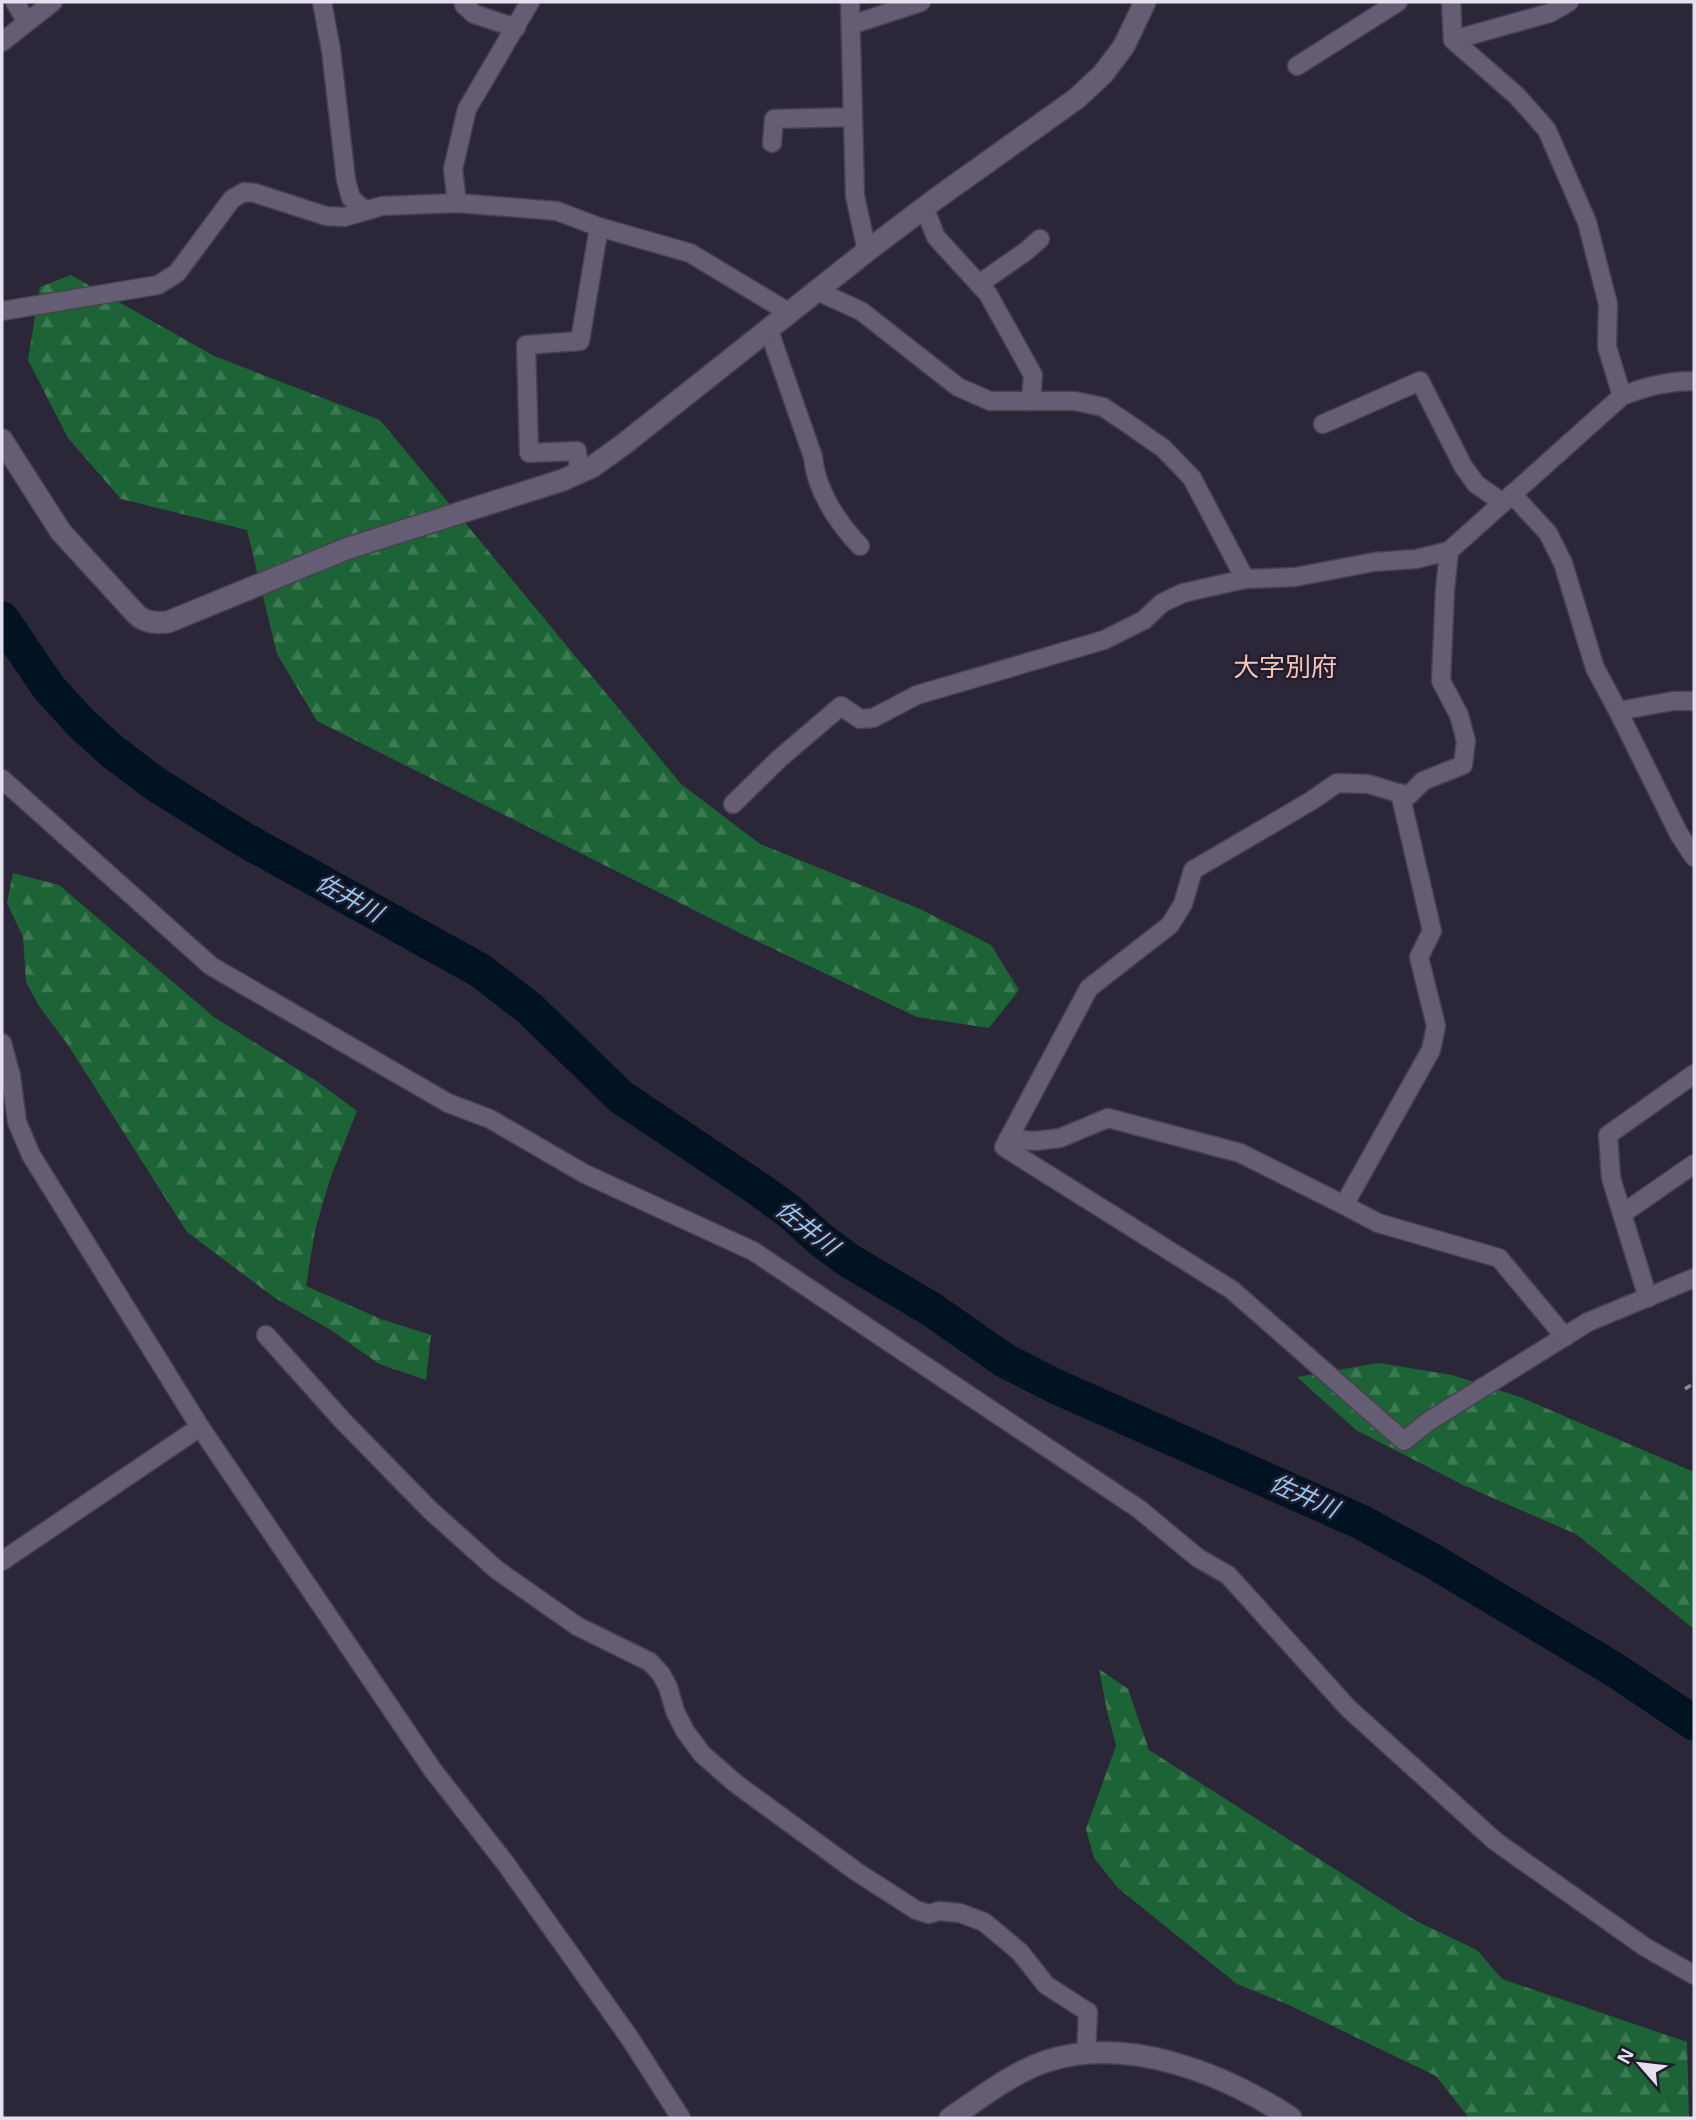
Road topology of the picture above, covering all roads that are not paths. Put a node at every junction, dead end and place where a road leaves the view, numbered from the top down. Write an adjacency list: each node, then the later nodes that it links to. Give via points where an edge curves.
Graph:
1 (15, 2): 12 (street)
2 (53, 2): 12 (street)
3 (322, 2): 22 (street, via 346,180 351,198)
4 (530, 2): 14 (street)
5 (850, 2): 13 (street)
6 (921, 2): 13 (street)
7 (1145, 2): 21 (street, via 1124,46 1088,88)
8 (1398, 2): 17 (street)
9 (1451, 2): 15 (street)
10 (1569, 2): 15 (street, via 1550,13)
11 (464, 5): 14 (street)
12 (26, 21): 16 (street)
13 (850, 25): 18 (street)
14 (516, 28): 20 (street, via 467,108 453,169)
15 (1453, 40): 32 (street, via 1517,96 1547,130 1587,222 1608,304 1607,347)
16 (2, 41)
17 (1297, 66)
18 (853, 117): 19 (street, via 774,119); 25 (street, via 855,195)
19 (772, 143)
20 (457, 202): 22 (street); 23 (street, via 557,211)
21 (924, 208): 25 (street); 26 (street, via 936,237)
22 (365, 211): 28 (street, via 326,216 244,192 232,199 177,273 158,285)
23 (599, 227): 29 (street, via 690,254); 36 (street, via 580,341 526,345 528,453 577,451)
24 (1040, 239): 26 (street)
25 (867, 251): 27 (street)
26 (979, 284): 33 (street, via 1033,375)
27 (815, 290): 29 (street); 33 (street, via 861,311 958,387 990,401)
28 (2, 311)
29 (788, 312): 30 (street)
30 (768, 328): 36 (street, via 624,444); 38 (street, via 813,457 815,477 845,530)
31 (1694, 381): 32 (street, via 1671,381)
32 (1622, 396): 37 (street)
33 (1031, 401): 40 (street, via 1075,401 1103,407 1163,448 1192,478)
34 (1323, 424): 37 (street, via 1420,381 1476,484)
35 (2, 440): 36 (street, via 61,532 136,615 158,623 346,549)
36 (579, 473)
37 (1508, 499): 39 (street); 42 (street, via 1548,533 1563,563 1595,668)
38 (860, 546)
39 (1449, 551): 40 (street, via 1295,577); 44 (street, via 1441,681 1459,715 1466,741 1463,765 1423,781 1408,796)
40 (1245, 579): 45 (street, via 1183,593 1104,640 916,695 873,718 860,719 842,706)
41 (1694, 701): 42 (street)
42 (1618, 711): 46 (street)
43 (2, 779): 59 (street, via 211,966 448,1103 490,1119 585,1174 753,1251 1139,1509 1198,1558 1228,1575 1348,1708 1495,1842 1645,1947)
44 (1400, 793): 49 (street, via 1367,784 1337,783 1193,870 1183,904 1170,925 1088,988); 51 (street, via 1432,931 1419,957 1436,1026 1431,1050)
45 (733, 804)
46 (1694, 857)
47 (2, 1042): 57 (street, via 18,1122 31,1156)
48 (1694, 1074): 52 (street, via 1608,1135 1611,1178)
49 (1009, 1139): 51 (street, via 1060,1138 1108,1118 1240,1153); 56 (street, via 1004,1147 1232,1290 1404,1441)
50 (1694, 1164): 52 (street)
51 (1344, 1205): 56 (street, via 1378,1223 1499,1258)
52 (1622, 1214): 54 (street)
53 (1694, 1280): 54 (street)
54 (1648, 1298): 56 (street, via 1588,1322)
55 (266, 1335): 60 (street, via 430,1510 497,1570 577,1626 650,1662 668,1687 685,1731 702,1754 735,1783 916,1910 971,1916 1007,1940 1046,1985 1088,2012)
56 (1565, 1337)
57 (200, 1427): 58 (street); 61 (street, via 432,1769 506,1864)
58 (2, 1561)
59 (1694, 1975)
60 (1086, 2053): 62 (street, via 1048,2061 1012,2077); 63 (street, via 1168,2061 1220,2078)
61 (681, 2118)
62 (950, 2118)
63 (1292, 2118)

